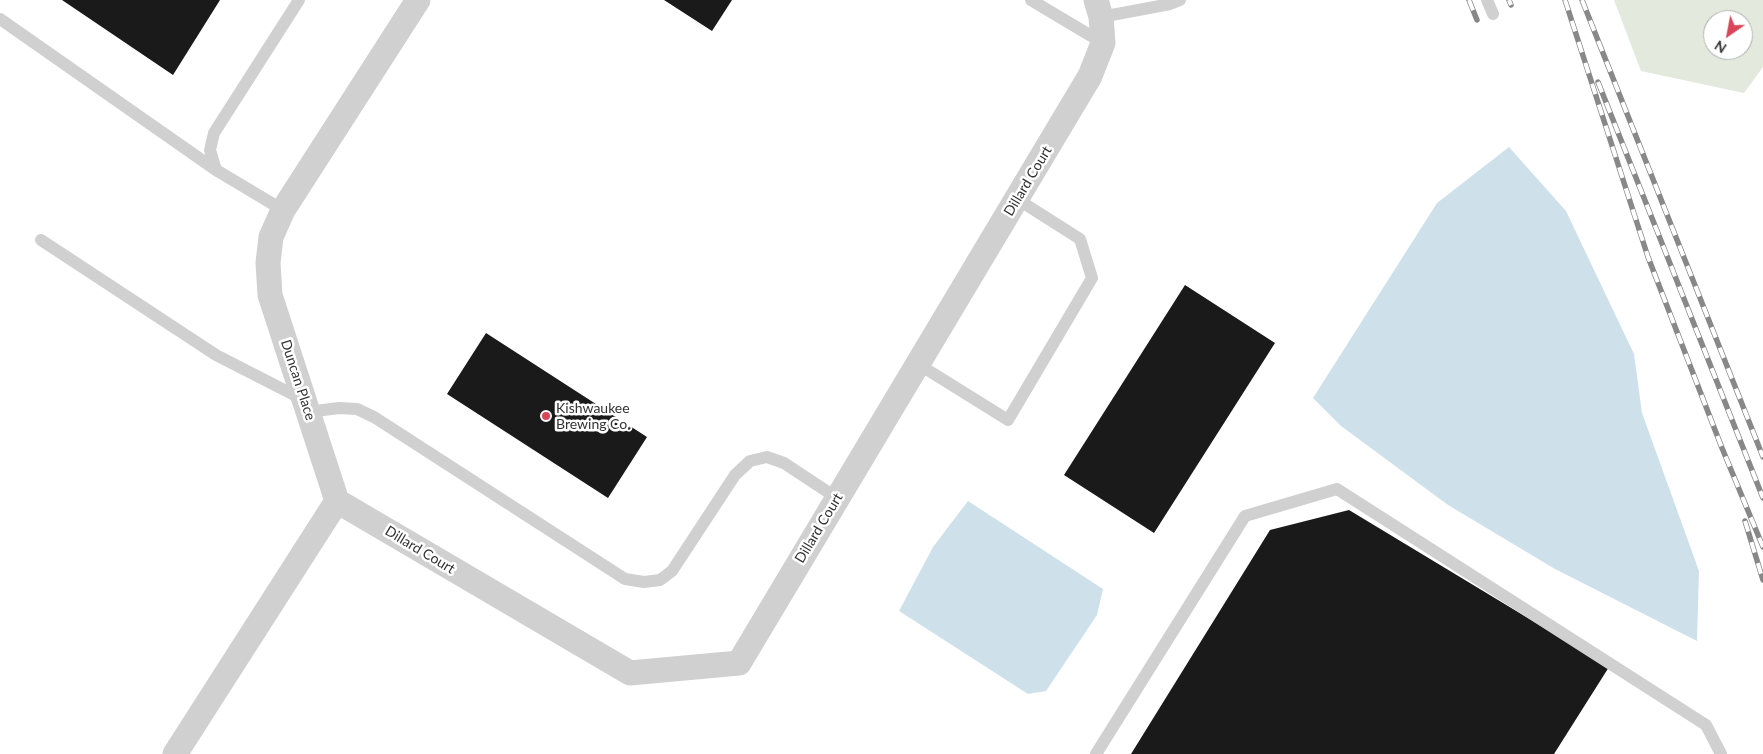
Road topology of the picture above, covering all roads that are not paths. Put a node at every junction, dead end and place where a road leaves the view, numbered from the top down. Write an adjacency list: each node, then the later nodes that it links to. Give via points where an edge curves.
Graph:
1 (299, 0): 10 (lane, via 214,133 210,150)
2 (418, 0): 12 (street, Duncan Place)
3 (1031, 0): 9 (lane)
4 (1180, 0): 6 (lane, via 1170,4)
5 (1487, 0): 7 (lane)
6 (1099, 8): 9 (street, Dillard Court)
7 (1493, 14)
8 (0, 19): 10 (lane)
9 (1103, 43): 11 (street, Dillard Court, via 1090,76)
10 (216, 170): 12 (lane)
11 (1018, 199): 14 (street, Dillard Court); 14 (lane, via 1080,239 1092,278 1008,420)
12 (283, 210): 15 (street, Duncan Place, via 271,237 268,263 270,295)
13 (41, 240): 15 (lane, via 216,355)
14 (918, 364): 16 (street, Dillard Court)
15 (306, 406): 16 (lane, via 357,410 374,417 625,579 660,580 672,571 735,476 750,461 767,457 784,464); 17 (street, Duncan Place)
16 (837, 498): 17 (street, Dillard Court, via 739,663 630,673)
17 (337, 501): 18 (street)
18 (175, 754)
19 (1096, 754): 20 (lane, via 1245,516 1337,489 1706,725)
20 (1721, 754)

